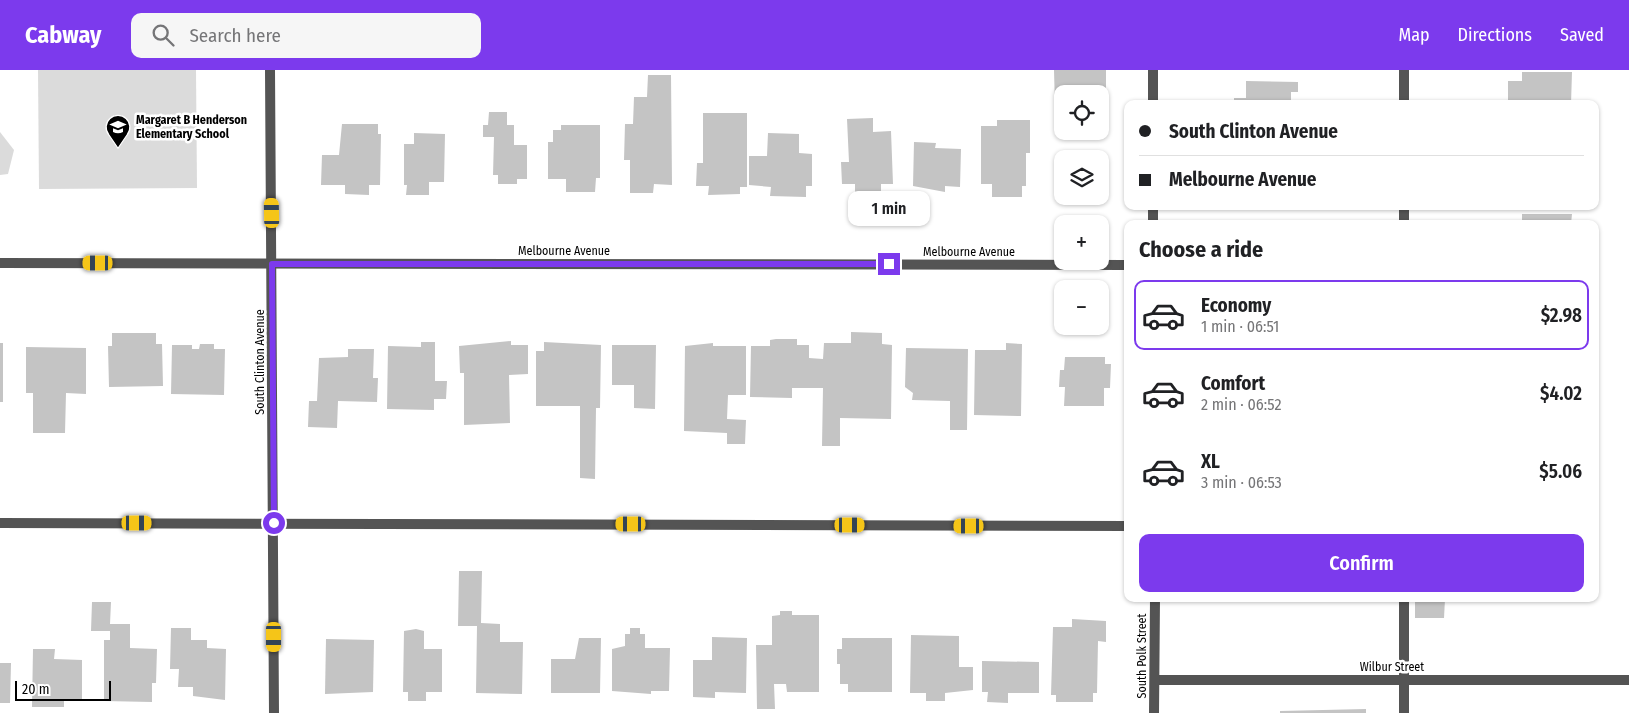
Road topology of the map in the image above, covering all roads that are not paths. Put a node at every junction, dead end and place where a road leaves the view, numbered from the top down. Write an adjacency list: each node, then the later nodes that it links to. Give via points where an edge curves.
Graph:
1 (270, 70): 7 (street, South Clinton Avenue)
2 (1153, 70): 4 (street)
3 (1404, 70): 5 (street)
4 (1153, 100)
5 (1404, 100)
6 (0, 263): 7 (street, Melbourne Avenue)
7 (272, 264): 8 (street, Melbourne Avenue); 10 (street, South Clinton Avenue)
8 (1124, 264)
9 (0, 523): 10 (street)
10 (274, 523): 11 (street); 17 (street, South Clinton Avenue)
11 (1124, 526)
12 (1155, 602): 14 (street, South Polk Street)
13 (1404, 602): 15 (street)
14 (1155, 680): 15 (street, Wilbur Street); 18 (street, South Polk Street)
15 (1404, 680): 16 (street, Wilbur Street); 19 (street)
16 (1629, 680)
17 (274, 713)
18 (1154, 713)
19 (1404, 713)

